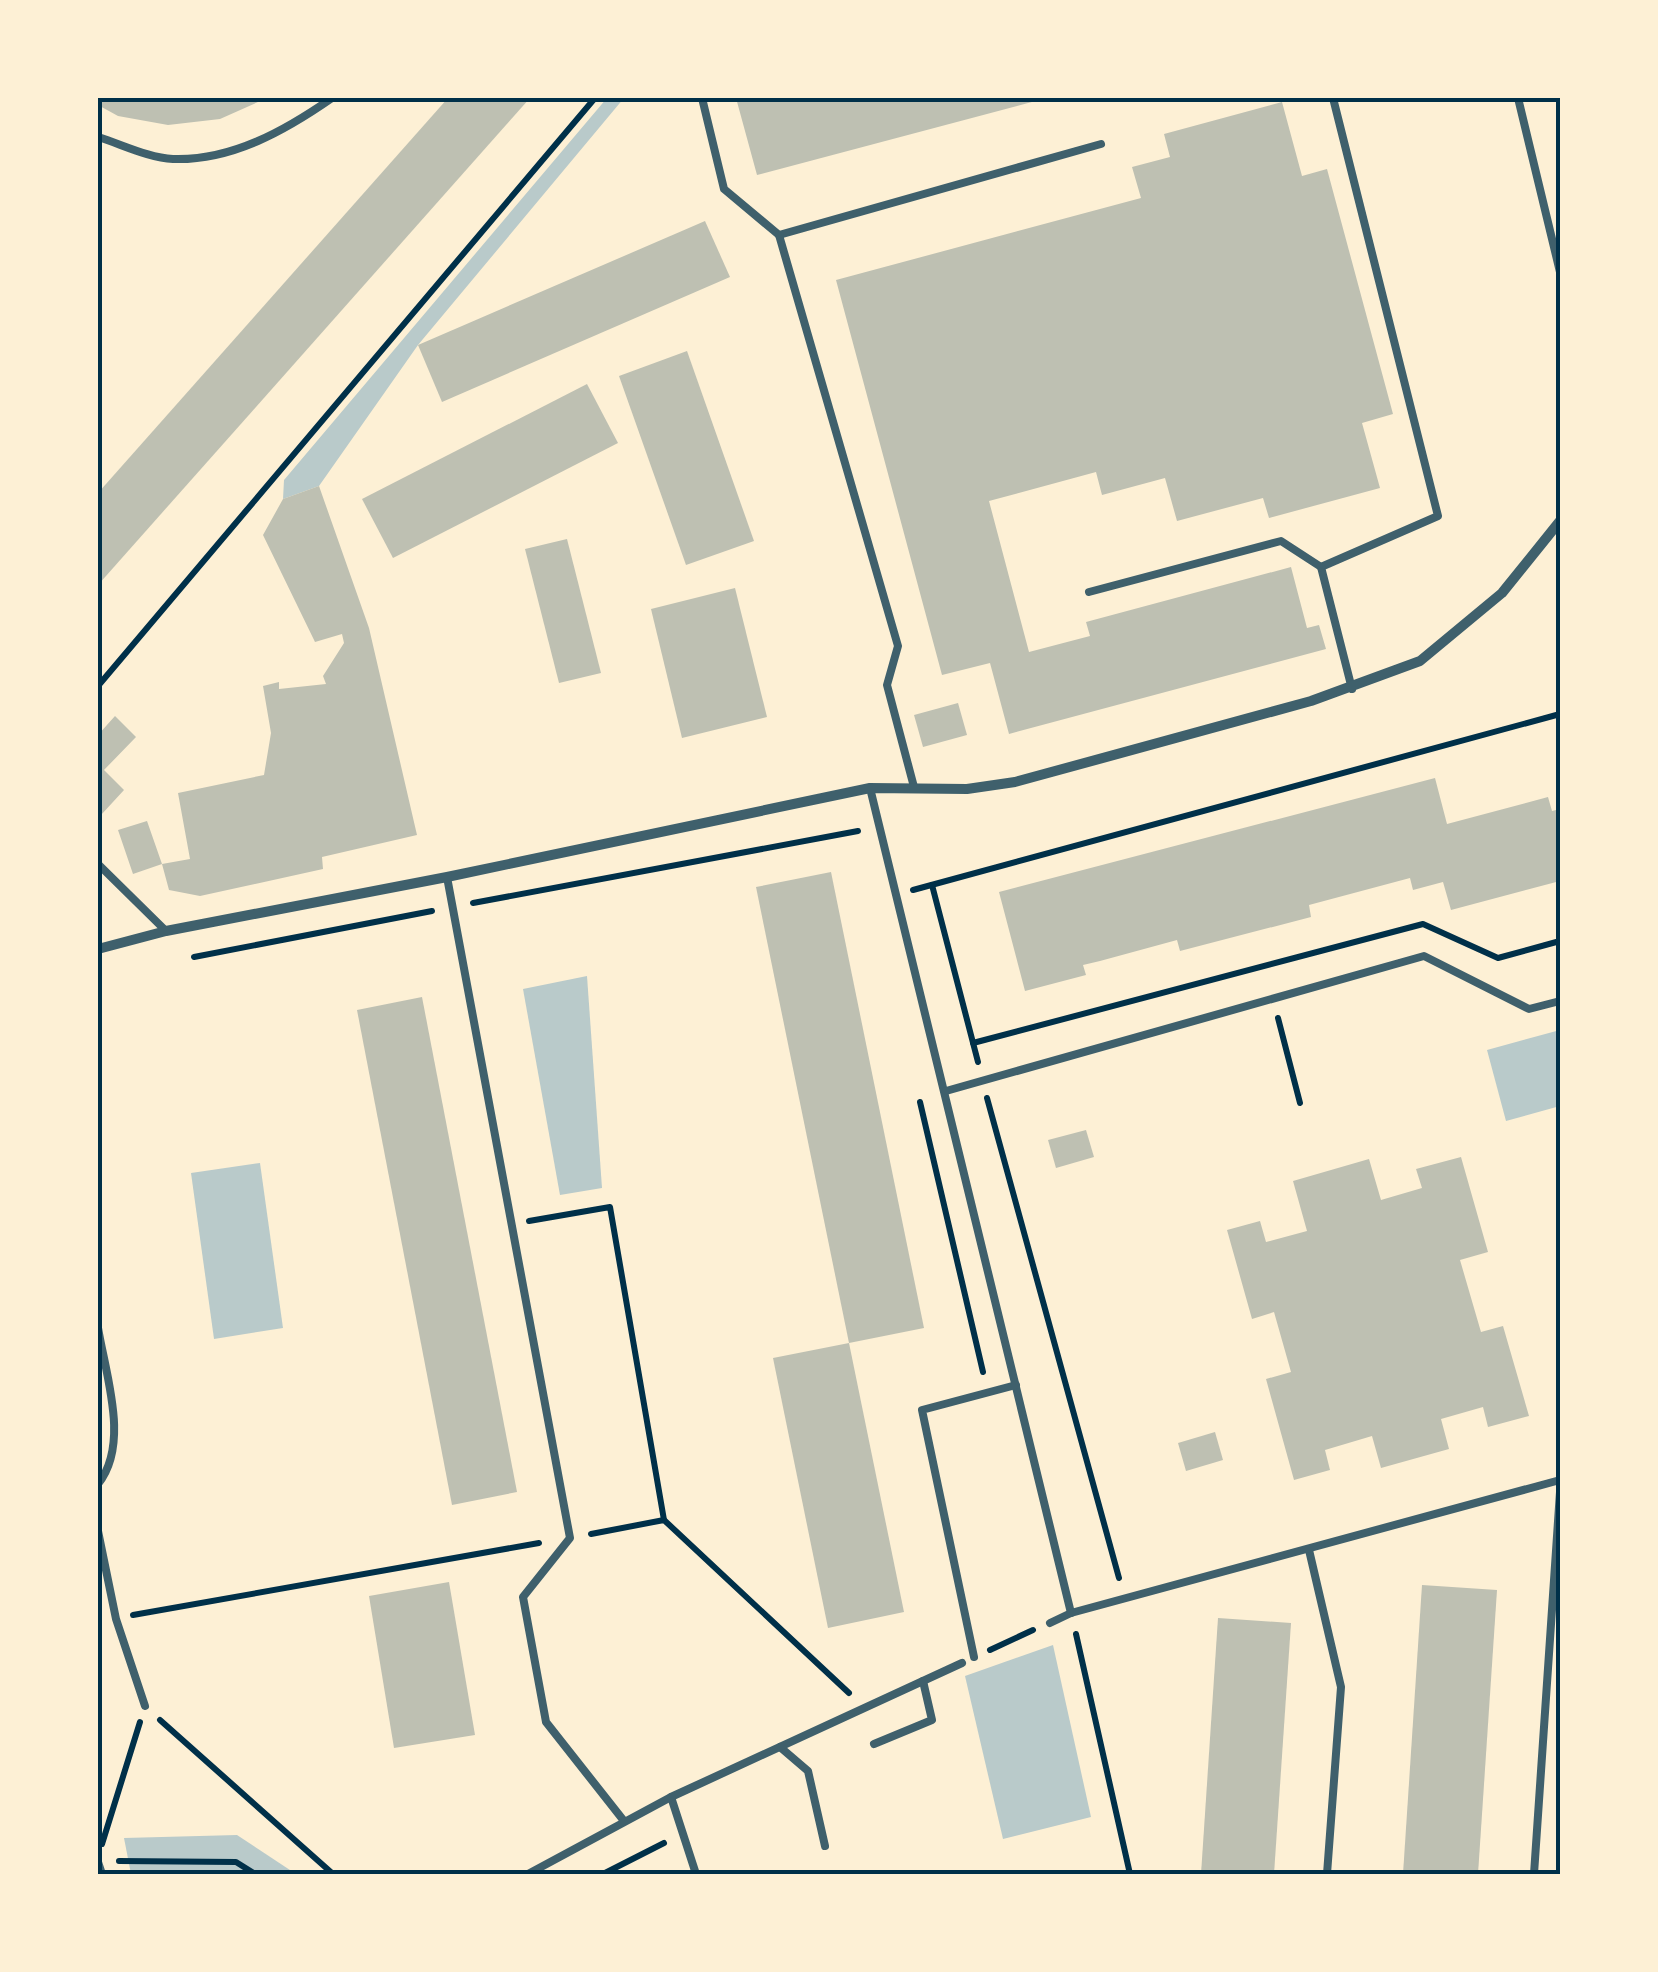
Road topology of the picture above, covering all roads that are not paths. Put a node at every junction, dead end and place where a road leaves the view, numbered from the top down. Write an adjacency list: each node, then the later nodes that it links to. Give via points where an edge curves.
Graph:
1 (332, 98): 5 (lane, via 290,128 226,152 172,159)
2 (702, 98): 7 (lane, via 724,188)
3 (1333, 98): 10 (lane, via 1438,516)
4 (1518, 98): 8 (lane)
5 (98, 137)
6 (1101, 144): 7 (lane)
7 (779, 235): 13 (lane, via 898,646 886,686)
8 (1560, 272)
9 (1560, 520): 12 (street, via 1502,593 1420,661)
10 (1321, 567): 11 (lane, via 1281,540); 12 (lane)
11 (1089, 592)
12 (1352, 688): 13 (street, via 1014,782)
13 (914, 787): 14 (street)
14 (870, 788): 16 (street); 20 (lane)
15 (98, 864): 17 (lane)
16 (447, 878): 17 (street); 37 (lane, via 570,1538 524,1597 546,1722)
17 (166, 930): 18 (street)
18 (98, 950)
19 (1560, 1001): 20 (lane, via 1529,1008 1424,956)
20 (946, 1091): 22 (lane)
21 (98, 1328): 24 (lane, via 116,1439 110,1468)
22 (1016, 1386): 28 (lane); 30 (lane, via 922,1410)
23 (1560, 1480): 27 (lane)
24 (98, 1484)
25 (1560, 1492): 44 (lane)
26 (98, 1530): 33 (lane)
27 (1309, 1550): 28 (lane); 43 (lane, via 1341,1687)
28 (1071, 1613): 29 (lane)
29 (1050, 1622)
30 (974, 1657)
31 (962, 1663): 32 (lane)
32 (923, 1681): 34 (lane, via 932,1720); 35 (lane)
33 (144, 1706)
34 (874, 1744)
35 (780, 1746): 36 (lane); 38 (lane, via 808,1772)
36 (671, 1797): 37 (lane); 42 (lane)
37 (624, 1821): 41 (lane)
38 (825, 1846)
39 (98, 1861): 40 (lane)
40 (102, 1874)
41 (528, 1874)
42 (696, 1874)
43 (1327, 1874)
44 (1534, 1874)

